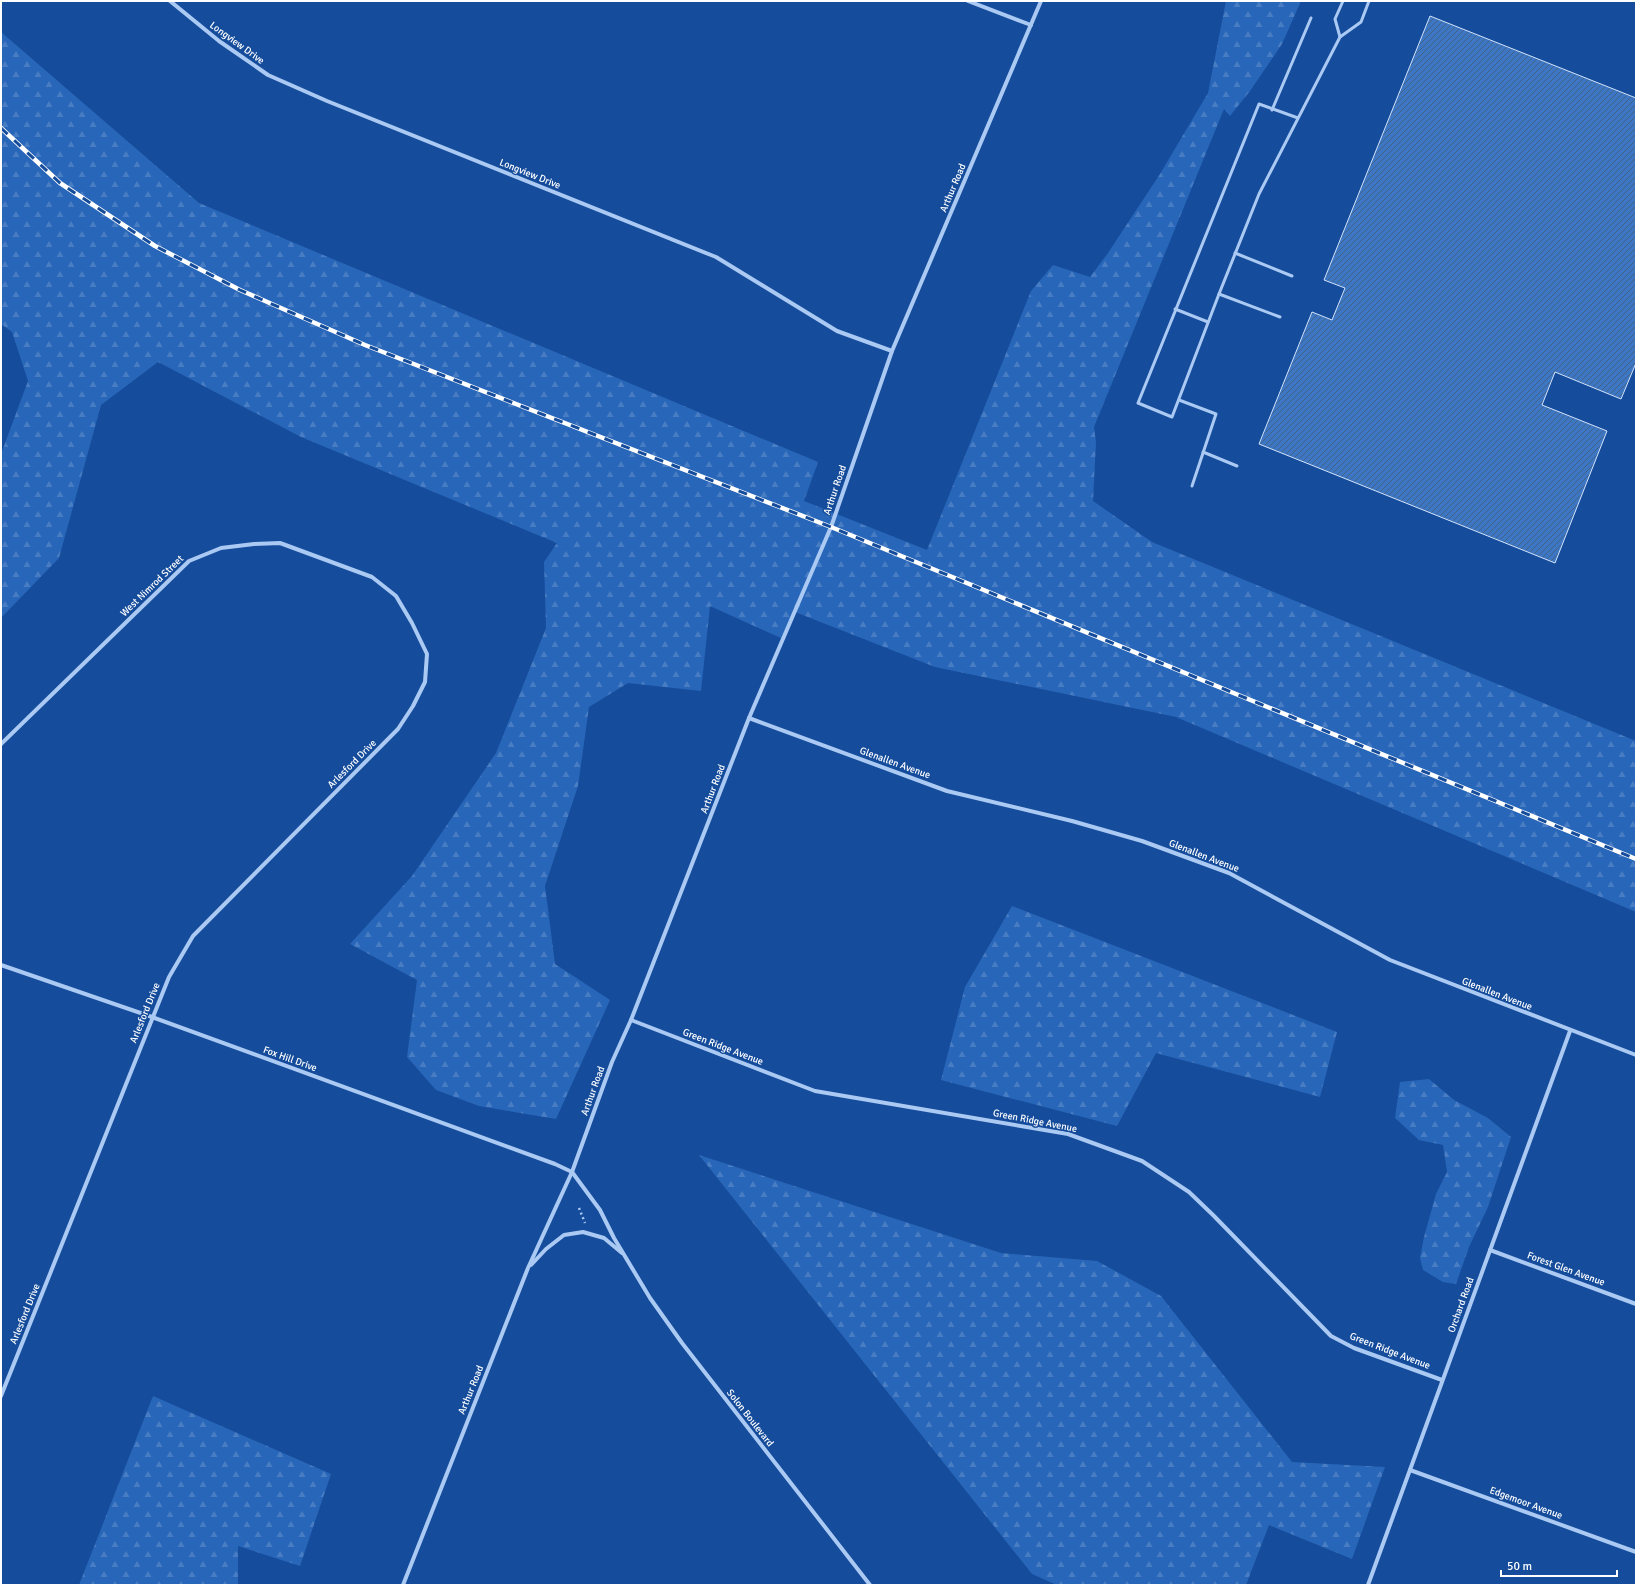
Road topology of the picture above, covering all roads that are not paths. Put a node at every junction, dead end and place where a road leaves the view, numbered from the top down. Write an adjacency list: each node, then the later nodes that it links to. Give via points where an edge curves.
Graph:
1 (170, 1): 17 (street, Longview Drive, via 219,42 268,75 327,102 716,257 837,331)
2 (968, 1): 7 (street)
3 (1041, 1): 7 (street, Arthur Road)
4 (1343, 1): 8 (lane, via 1335,19)
5 (1369, 1): 8 (lane, via 1361,22)
6 (1311, 18): 9 (lane)
7 (1031, 25): 17 (street, Arthur Road)
8 (1340, 37): 10 (lane)
9 (1272, 110): 10 (lane); 14 (lane, via 1259,104)
10 (1298, 118): 11 (lane, via 1260,194)
11 (1235, 253): 12 (lane); 13 (lane)
12 (1292, 276)
13 (1219, 294): 15 (lane); 16 (lane)
14 (1175, 309): 16 (lane); 18 (lane, via 1138,403 1172,417)
15 (1280, 318)
16 (1208, 322): 18 (lane)
17 (892, 351): 23 (street, Arthur Road, via 831,527)
18 (1179, 400): 19 (lane, via 1216,414)
19 (1204, 452): 20 (lane); 21 (lane)
20 (1237, 466)
21 (1192, 486)
22 (413, 706): 24 (street, West Nimrod Street, via 425,682 426,654 396,596 372,576 280,543 254,544 221,548 189,561); 26 (street, Arlesford Drive, via 398,730 193,936 169,977)
23 (749, 718): 27 (street, Arthur Road); 28 (street, Glenallen Avenue, via 947,791 1142,841 1229,873 1390,960)
24 (1, 744)
25 (1, 965): 26 (street, Fox Hill Drive)
26 (152, 1017): 30 (street, Fox Hill Drive); 36 (street, Arlesford Drive)
27 (631, 1020): 30 (street, Arthur Road, via 612,1062); 35 (street, Green Ridge Avenue, via 815,1091 1068,1134 1142,1161 1189,1192 1331,1336 1354,1348)
28 (1570, 1031): 29 (street, Glenallen Avenue); 31 (street, Orchard Road)
29 (1636, 1056)
30 (572, 1172): 32 (street, Solon Boulevard, via 600,1210); 33 (street, Arthur Road)
31 (1490, 1250): 34 (street, Forest Glen Avenue); 35 (street, Orchard Road)
32 (625, 1256): 33 (street, Solon Boulevard, via 604,1238 583,1232 564,1235); 40 (street, Solon Boulevard, via 682,1344)
33 (528, 1268): 39 (street, Arthur Road)
34 (1636, 1304)
35 (1442, 1380): 37 (street, Orchard Road)
36 (1, 1396)
37 (1410, 1470): 38 (street, Edgemoor Avenue); 41 (street, Orchard Road)
38 (1636, 1552)
39 (403, 1585)
40 (870, 1585)
41 (1368, 1585)

